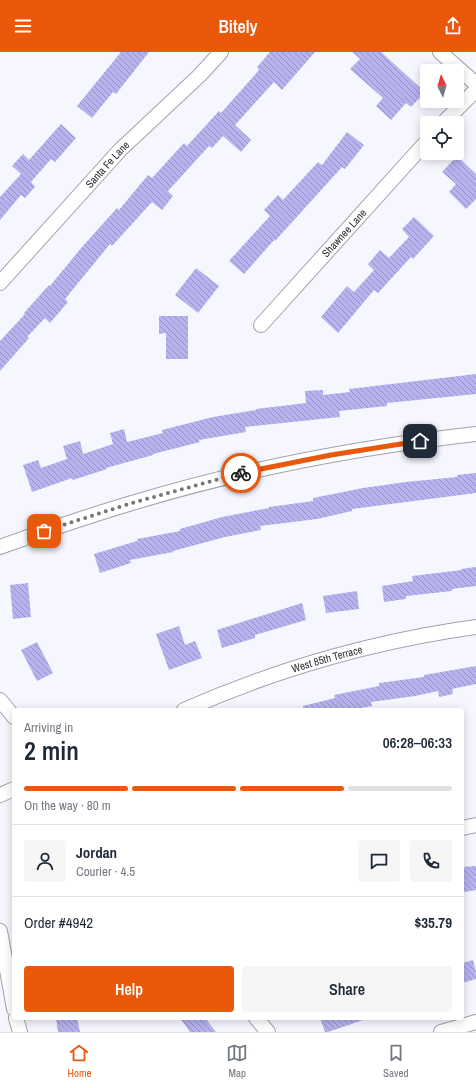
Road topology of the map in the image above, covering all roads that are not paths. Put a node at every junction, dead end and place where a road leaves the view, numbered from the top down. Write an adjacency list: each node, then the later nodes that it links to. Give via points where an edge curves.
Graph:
1 (221, 52): 7 (street, Santa Fe Lane, via 120,150)
2 (440, 52): 3 (street)
3 (476, 84)
4 (476, 90): 5 (street)
5 (450, 116)
6 (420, 149): 8 (street, Shawnee Lane)
7 (0, 283)
8 (261, 325)
9 (476, 434): 10 (street, via 362,449 243,473 132,503)
10 (0, 547)
11 (476, 627): 13 (street, West 85th Terrace, via 364,648 260,679)
12 (0, 700): 14 (street)
13 (189, 708)
14 (12, 715)
15 (12, 790): 16 (street)
16 (0, 795)
17 (476, 825): 18 (street)
18 (464, 828)
19 (0, 931): 20 (street)
20 (12, 998)
21 (17, 1020): 24 (street)
22 (258, 1020): 25 (street)
23 (476, 1022): 26 (street)
24 (20, 1032)
25 (268, 1032)
26 (440, 1032)

